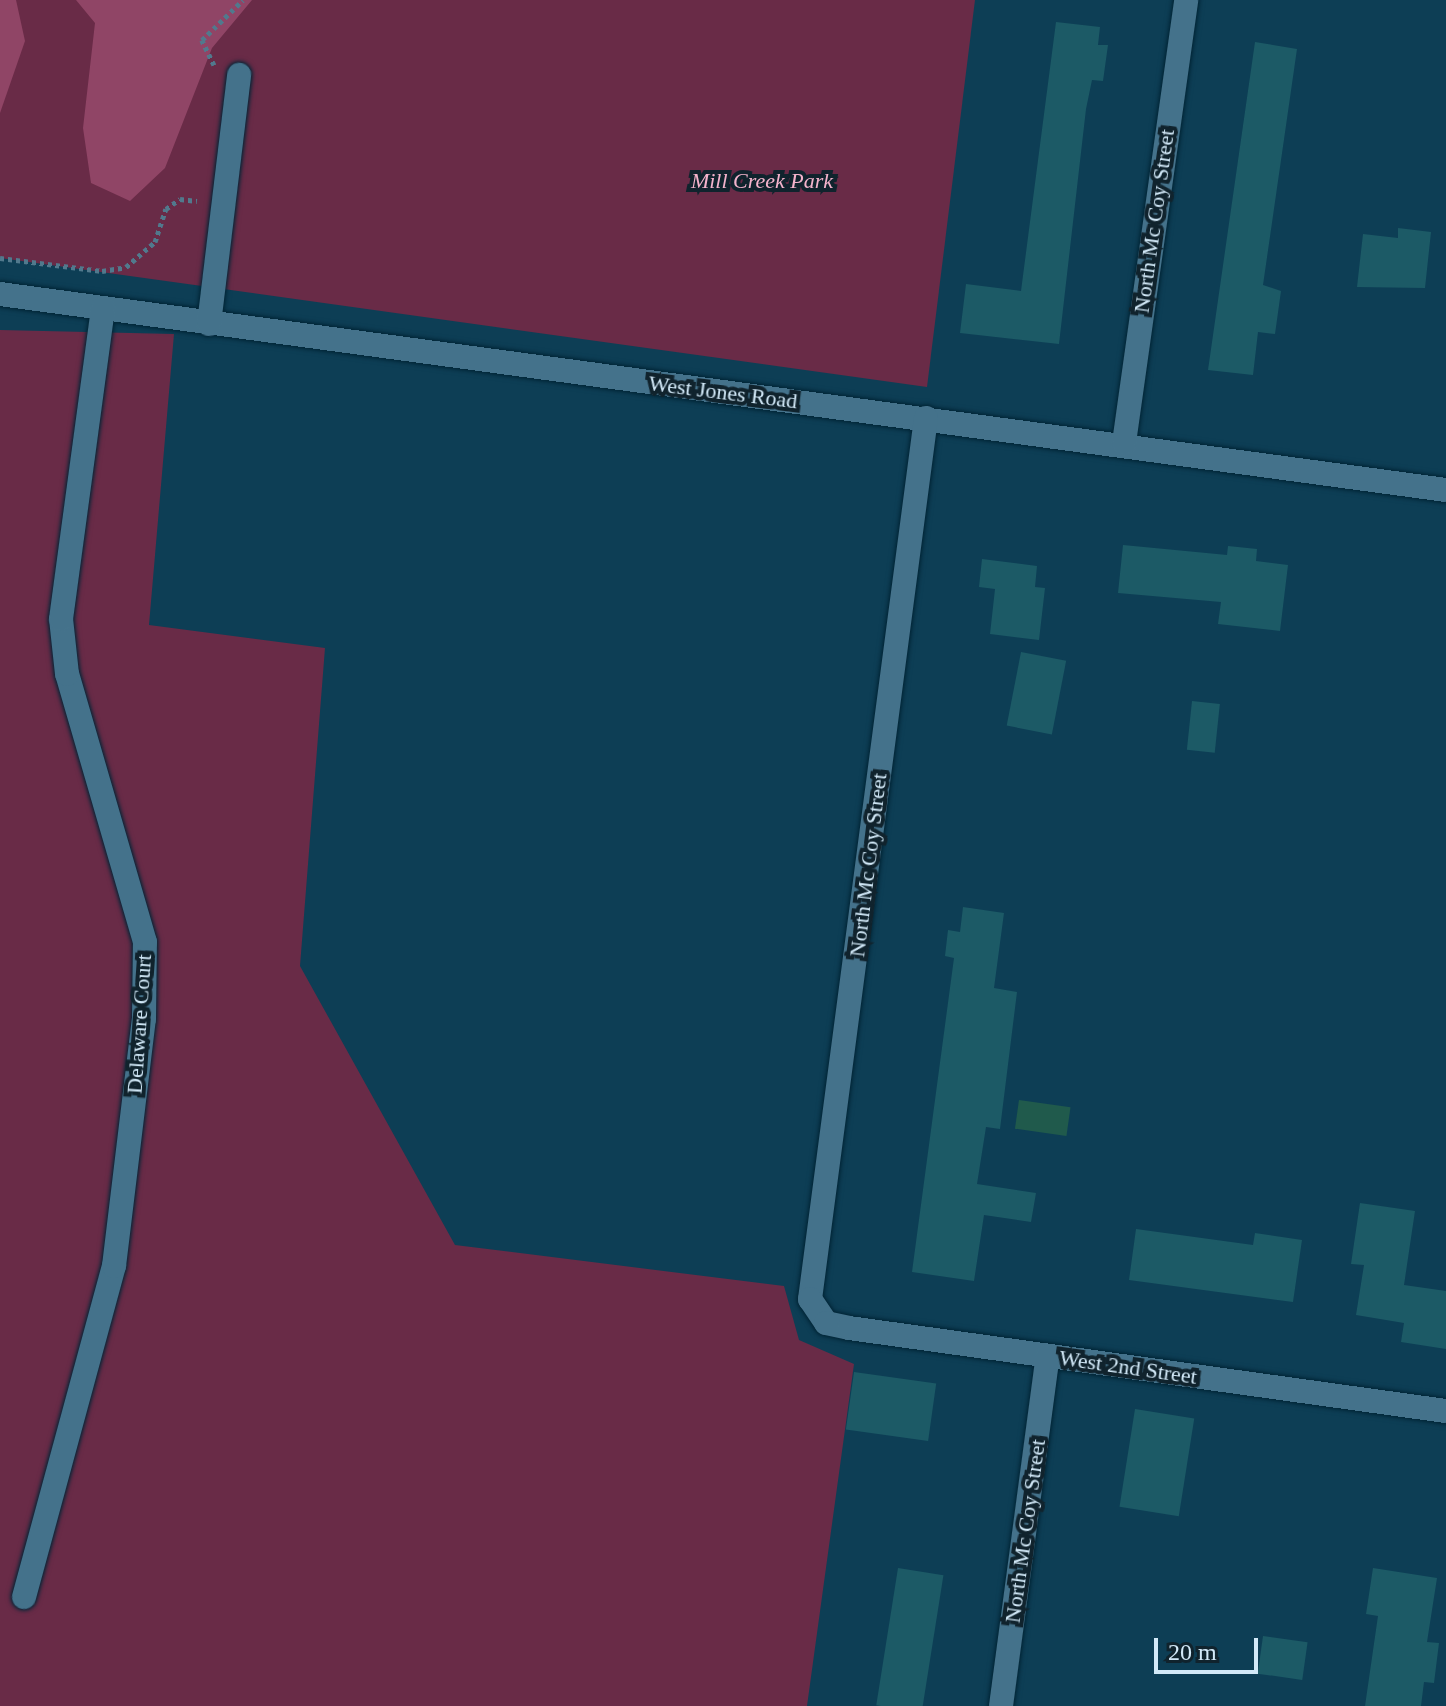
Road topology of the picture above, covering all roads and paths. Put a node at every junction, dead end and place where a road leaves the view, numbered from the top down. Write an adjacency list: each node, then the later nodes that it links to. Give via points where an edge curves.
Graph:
1 (243, 0): 3 (path, via 202,40 209,62)
2 (1186, 0): 10 (street, North Mc Coy Street)
3 (239, 75): 4 (street)
4 (223, 205): 5 (path, via 180,199 166,209 143,257 126,267 102,271); 8 (street)
5 (0, 258)
6 (0, 294): 7 (street, West Jones Road)
7 (103, 309): 8 (street, West Jones Road); 15 (street, Delaware Court, via 61,619 67,674 145,942 144,1019 114,1266)
8 (209, 324): 9 (street, West Jones Road)
9 (926, 418): 10 (street, West Jones Road); 12 (street, North Mc Coy Street, via 810,1299)
10 (1124, 443): 11 (street, West Jones Road)
11 (1446, 490)
12 (817, 1310): 13 (street, West 2nd Street, via 826,1323 849,1328)
13 (1048, 1356): 14 (street, West 2nd Street); 16 (street, North Mc Coy Street)
14 (1446, 1411)
15 (24, 1597)
16 (1001, 1706)

